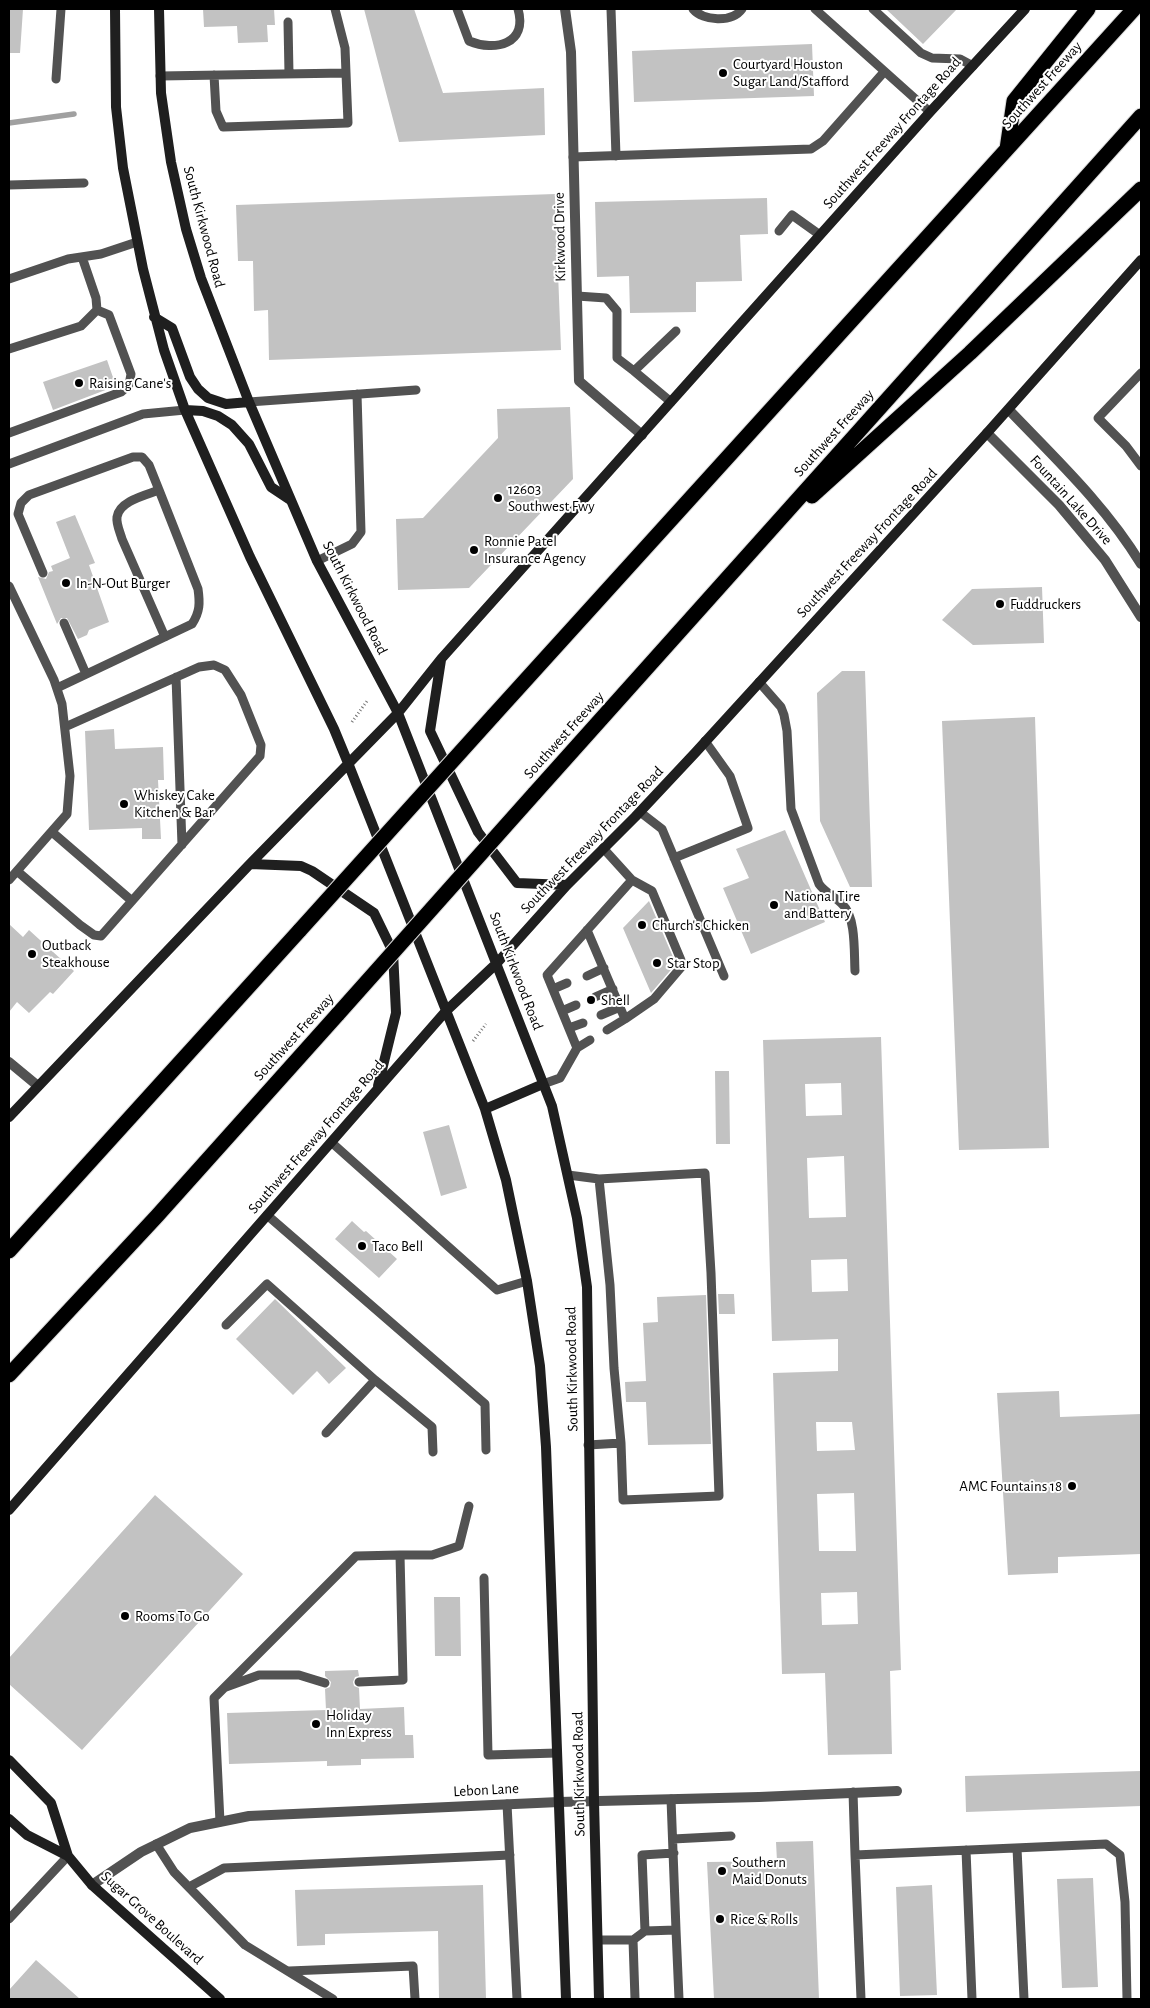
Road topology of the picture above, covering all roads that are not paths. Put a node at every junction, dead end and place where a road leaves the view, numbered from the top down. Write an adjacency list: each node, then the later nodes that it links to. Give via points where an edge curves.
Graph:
1 (61, 9): 23 (lane)
2 (115, 9): 34 (main road, South Kirkwood Road, via 116,106 123,168)
3 (159, 9): 22 (main road, South Kirkwood Road)
4 (335, 9): 19 (lane, via 345,48)
5 (457, 9): 6 (lane, via 469,40 479,45 510,42 515,38 521,19)
6 (518, 9)
7 (565, 9): 28 (street, Kirkwood Drive, via 571,52)
8 (611, 9): 27 (lane)
9 (694, 9): 10 (lane, via 704,17 729,18)
10 (742, 9)
11 (815, 9): 18 (lane)
12 (873, 9): 17 (lane, via 921,53 932,58 960,59)
13 (1025, 9): 17 (main road, Southwest Freeway Frontage Road)
14 (1088, 9): 26 (highway, via 1014,101)
15 (1134, 9): 26 (highway, Southwest Freeway)
16 (288, 22): 20 (lane)
17 (973, 66): 24 (main road, Southwest Freeway Frontage Road)
18 (884, 72): 24 (lane); 27 (lane, via 822,141 811,148)
19 (346, 73): 20 (lane); 21 (lane, via 348,123 223,126 216,111)
20 (289, 74): 21 (lane)
21 (214, 75): 22 (lane)
22 (160, 76): 49 (main road, South Kirkwood Road, via 170,162 186,229 200,278)
23 (56, 79)
24 (930, 112): 33 (main road, Southwest Freeway Frontage Road)
25 (1141, 116): 60 (highway, Southwest Freeway)
26 (1007, 149): 119 (highway, Southwest Freeway, bridge)
27 (616, 156): 28 (lane)
28 (573, 158): 38 (street, Kirkwood Drive)
29 (84, 183): 30 (lane)
30 (9, 185)
31 (1141, 189): 60 (highway, via 970,353)
32 (779, 231): 33 (lane, via 792,215)
33 (820, 235): 50 (main road, Southwest Freeway Frontage Road)
34 (137, 242): 35 (lane); 40 (main road, South Kirkwood Road)
35 (82, 257): 37 (lane); 39 (lane)
36 (1141, 260): 52 (main road, Southwest Freeway Frontage Road)
37 (9, 279)
38 (577, 296): 43 (lane, via 606,298 617,311 617,358); 55 (street, Kirkwood Drive, via 579,381)
39 (97, 310): 42 (lane, via 81,326); 53 (lane, via 109,315 131,374 129,385 122,392)
40 (154, 316): 49 (main road, via 172,328 190,377 198,389 208,398 226,404); 51 (main road, South Kirkwood Road)
41 (676, 331): 43 (lane)
42 (9, 349)
43 (634, 371): 50 (lane)
44 (1141, 373): 45 (lane)
45 (1134, 381): 46 (lane); 57 (lane, via 1098,418)
46 (1141, 388)
47 (416, 390): 48 (lane)
48 (357, 394): 49 (lane); 61 (lane, via 361,532 352,544)
49 (249, 402): 59 (main road, South Kirkwood Road)
50 (671, 402): 55 (main road, Southwest Freeway Frontage Road)
51 (184, 410): 56 (lane, via 143,414); 59 (main road, via 203,411 232,425 250,444 271,487); 76 (main road, South Kirkwood Road)
52 (1009, 410): 54 (main road, Southwest Freeway Frontage Road); 62 (street, Fountain Lake Drive, via 1081,486)
53 (9, 433)
54 (987, 433): 65 (street, Fountain Lake Drive, via 1060,506 1105,560); 71 (main road, Southwest Freeway Frontage Road)
55 (642, 435): 68 (main road, Southwest Freeway Frontage Road)
56 (9, 464)
57 (1141, 466)
58 (159, 490): 63 (lane, via 149,465 142,457 133,457 29,495 21,503 18,514); 67 (lane, via 200,601 192,624); 67 (lane, via 122,507 117,516 122,540)
59 (290, 499): 61 (main road, South Kirkwood Road)
60 (752, 551): 122 (highway, Southwest Freeway, bridge, via 157,1216)
61 (317, 561): 73 (main road, South Kirkwood Road)
62 (1141, 564)
63 (43, 573)
64 (9, 586): 72 (lane)
65 (1141, 617)
66 (64, 623): 69 (lane)
67 (166, 637): 69 (lane)
68 (442, 659): 73 (main road, Southwest Freeway Frontage Road); 86 (main road, via 430,731 478,832 517,883)
69 (86, 674): 72 (lane)
70 (176, 678): 74 (lane); 79 (lane); 79 (lane, via 199,667 214,665 225,670 241,695 261,745 260,756)
71 (759, 682): 75 (main road, Southwest Freeway Frontage Road); 91 (lane, via 784,715 790,810 822,889 845,906 849,913)
72 (57, 688): 74 (lane)
73 (398, 713): 76 (main road, Southwest Freeway Frontage Road); 89 (main road, South Kirkwood Road)
74 (65, 727): 78 (lane, via 70,776 67,814)
75 (705, 741): 77 (main road, Southwest Freeway Frontage Road); 81 (lane, via 730,776 748,828)
76 (348, 763): 82 (main road, Southwest Freeway Frontage Road); 100 (main road, South Kirkwood Road)
77 (640, 812): 80 (main road, Southwest Freeway Frontage Road); 81 (lane, via 662,829)
78 (52, 832): 83 (lane); 87 (lane)
79 (182, 845): 87 (lane)
80 (603, 848): 85 (lane); 86 (main road, Southwest Freeway Frontage Road)
81 (674, 858): 93 (lane)
82 (250, 864): 111 (main road, Southwest Freeway Frontage Road); 112 (main road, via 301,866 374,912 393,952 396,1013)
83 (17, 871): 84 (lane); 87 (lane, via 94,935 101,936)
84 (9, 880)
85 (632, 880): 88 (lane); 103 (lane, via 652,891 683,965 654,999)
86 (567, 885): 89 (main road, Southwest Freeway Frontage Road)
87 (132, 901)
88 (587, 930): 90 (lane); 95 (lane, via 547,975)
89 (497, 963): 100 (main road, Southwest Freeway Frontage Road); 110 (main road, South Kirkwood Road)
90 (604, 968): 92 (lane); 96 (lane)
91 (855, 971)
92 (587, 976)
93 (724, 976)
94 (567, 983): 95 (lane)
95 (553, 989): 101 (lane)
96 (613, 990): 97 (lane); 99 (lane)
97 (595, 997)
98 (576, 1005): 101 (lane)
99 (620, 1007): 102 (lane); 103 (lane)
100 (446, 1011): 112 (main road, Southwest Freeway Frontage Road); 113 (main road, South Kirkwood Road)
101 (562, 1011): 105 (lane)
102 (601, 1015)
103 (625, 1019): 106 (lane)
104 (583, 1023): 105 (lane)
105 (569, 1028): 108 (lane)
106 (607, 1030)
107 (590, 1040): 108 (lane)
108 (577, 1048): 110 (lane, via 560,1078)
109 (9, 1062): 111 (street)
110 (543, 1084): 113 (main road); 116 (main road, South Kirkwood Road, via 552,1106)
111 (38, 1086): 114 (main road, Southwest Freeway Frontage Road)
112 (377, 1089): 115 (main road, Southwest Freeway Frontage Road)
113 (485, 1109): 120 (main road, South Kirkwood Road, via 506,1180)
114 (9, 1117)
115 (331, 1142): 118 (main road, Southwest Freeway Frontage Road); 120 (lane, via 497,1290)
116 (568, 1175): 117 (lane); 126 (main road, South Kirkwood Road, via 578,1218 586,1286)
117 (599, 1179): 125 (lane); 125 (lane, via 705,1173 719,1496 623,1500)
118 (267, 1215): 127 (lane, via 485,1404); 130 (main road, Southwest Freeway Frontage Road)
119 (9, 1252)
120 (527, 1281): 136 (main road, South Kirkwood Road, via 540,1366 546,1447)
121 (226, 1325): 123 (lane, via 267,1284)
122 (9, 1375)
123 (375, 1380): 124 (lane); 128 (lane, via 432,1427)
124 (326, 1433)
125 (621, 1443): 126 (lane)
126 (588, 1445): 141 (main road, South Kirkwood Road)
127 (486, 1450)
128 (433, 1452)
129 (469, 1506): 131 (lane, via 458,1546 432,1555)
130 (9, 1510)
131 (400, 1555): 133 (lane, via 403,1680); 135 (lane, via 356,1556)
132 (484, 1578): 136 (lane, via 488,1755)
133 (359, 1682)
134 (325, 1683): 135 (lane, via 299,1675 259,1675)
135 (224, 1687): 145 (lane, via 214,1698)
136 (557, 1753): 142 (main road, South Kirkwood Road)
137 (9, 1760): 154 (main road, Sugar Grove Boulevard, via 51,1803)
138 (897, 1790): 139 (street, Lebon Lane)
139 (853, 1792): 140 (street, Lebon Lane); 153 (lane)
140 (671, 1799): 141 (street, Lebon Lane); 147 (lane)
141 (594, 1801): 142 (street, Lebon Lane); 160 (main road, South Kirkwood Road)
142 (559, 1802): 143 (street, Lebon Lane); 167 (main road, South Kirkwood Road)
143 (508, 1804): 145 (street, Lebon Lane, via 248,1816); 152 (lane)
144 (9, 1819): 154 (main road, Sugar Grove Boulevard, via 27,1835)
145 (220, 1822): 148 (street, Lebon Lane, via 190,1828)
146 (731, 1836): 147 (lane)
147 (673, 1839): 151 (lane)
148 (156, 1844): 155 (street, Lebon Lane); 156 (lane, via 174,1872)
149 (1017, 1848): 150 (lane); 173 (lane); 174 (lane, via 1106,1844 1120,1856 1125,1902)
150 (966, 1850): 153 (lane); 172 (lane)
151 (674, 1853): 158 (lane, via 642,1855); 159 (lane)
152 (510, 1855): 156 (lane, via 224,1868); 166 (lane)
153 (855, 1855): 171 (lane)
154 (68, 1856): 155 (main road, Sugar Grove Boulevard); 157 (lane)
155 (92, 1885): 163 (main road, Sugar Grove Boulevard)
156 (189, 1887): 162 (lane, via 245,1945)
157 (9, 1920)
158 (645, 1930): 159 (lane); 161 (lane)
159 (676, 1930): 170 (lane)
160 (598, 1940): 161 (lane); 168 (main road, South Kirkwood Road)
161 (633, 1940): 169 (lane)
162 (289, 1971): 164 (lane); 165 (lane, via 413,1966)
163 (220, 1999)
164 (333, 1999)
165 (415, 1999)
166 (517, 1999)
167 (566, 1999)
168 (600, 1999)
169 (635, 1999)
170 (679, 1999)
171 (861, 1999)
172 (972, 1999)
173 (1024, 1999)
174 (1127, 1999)

